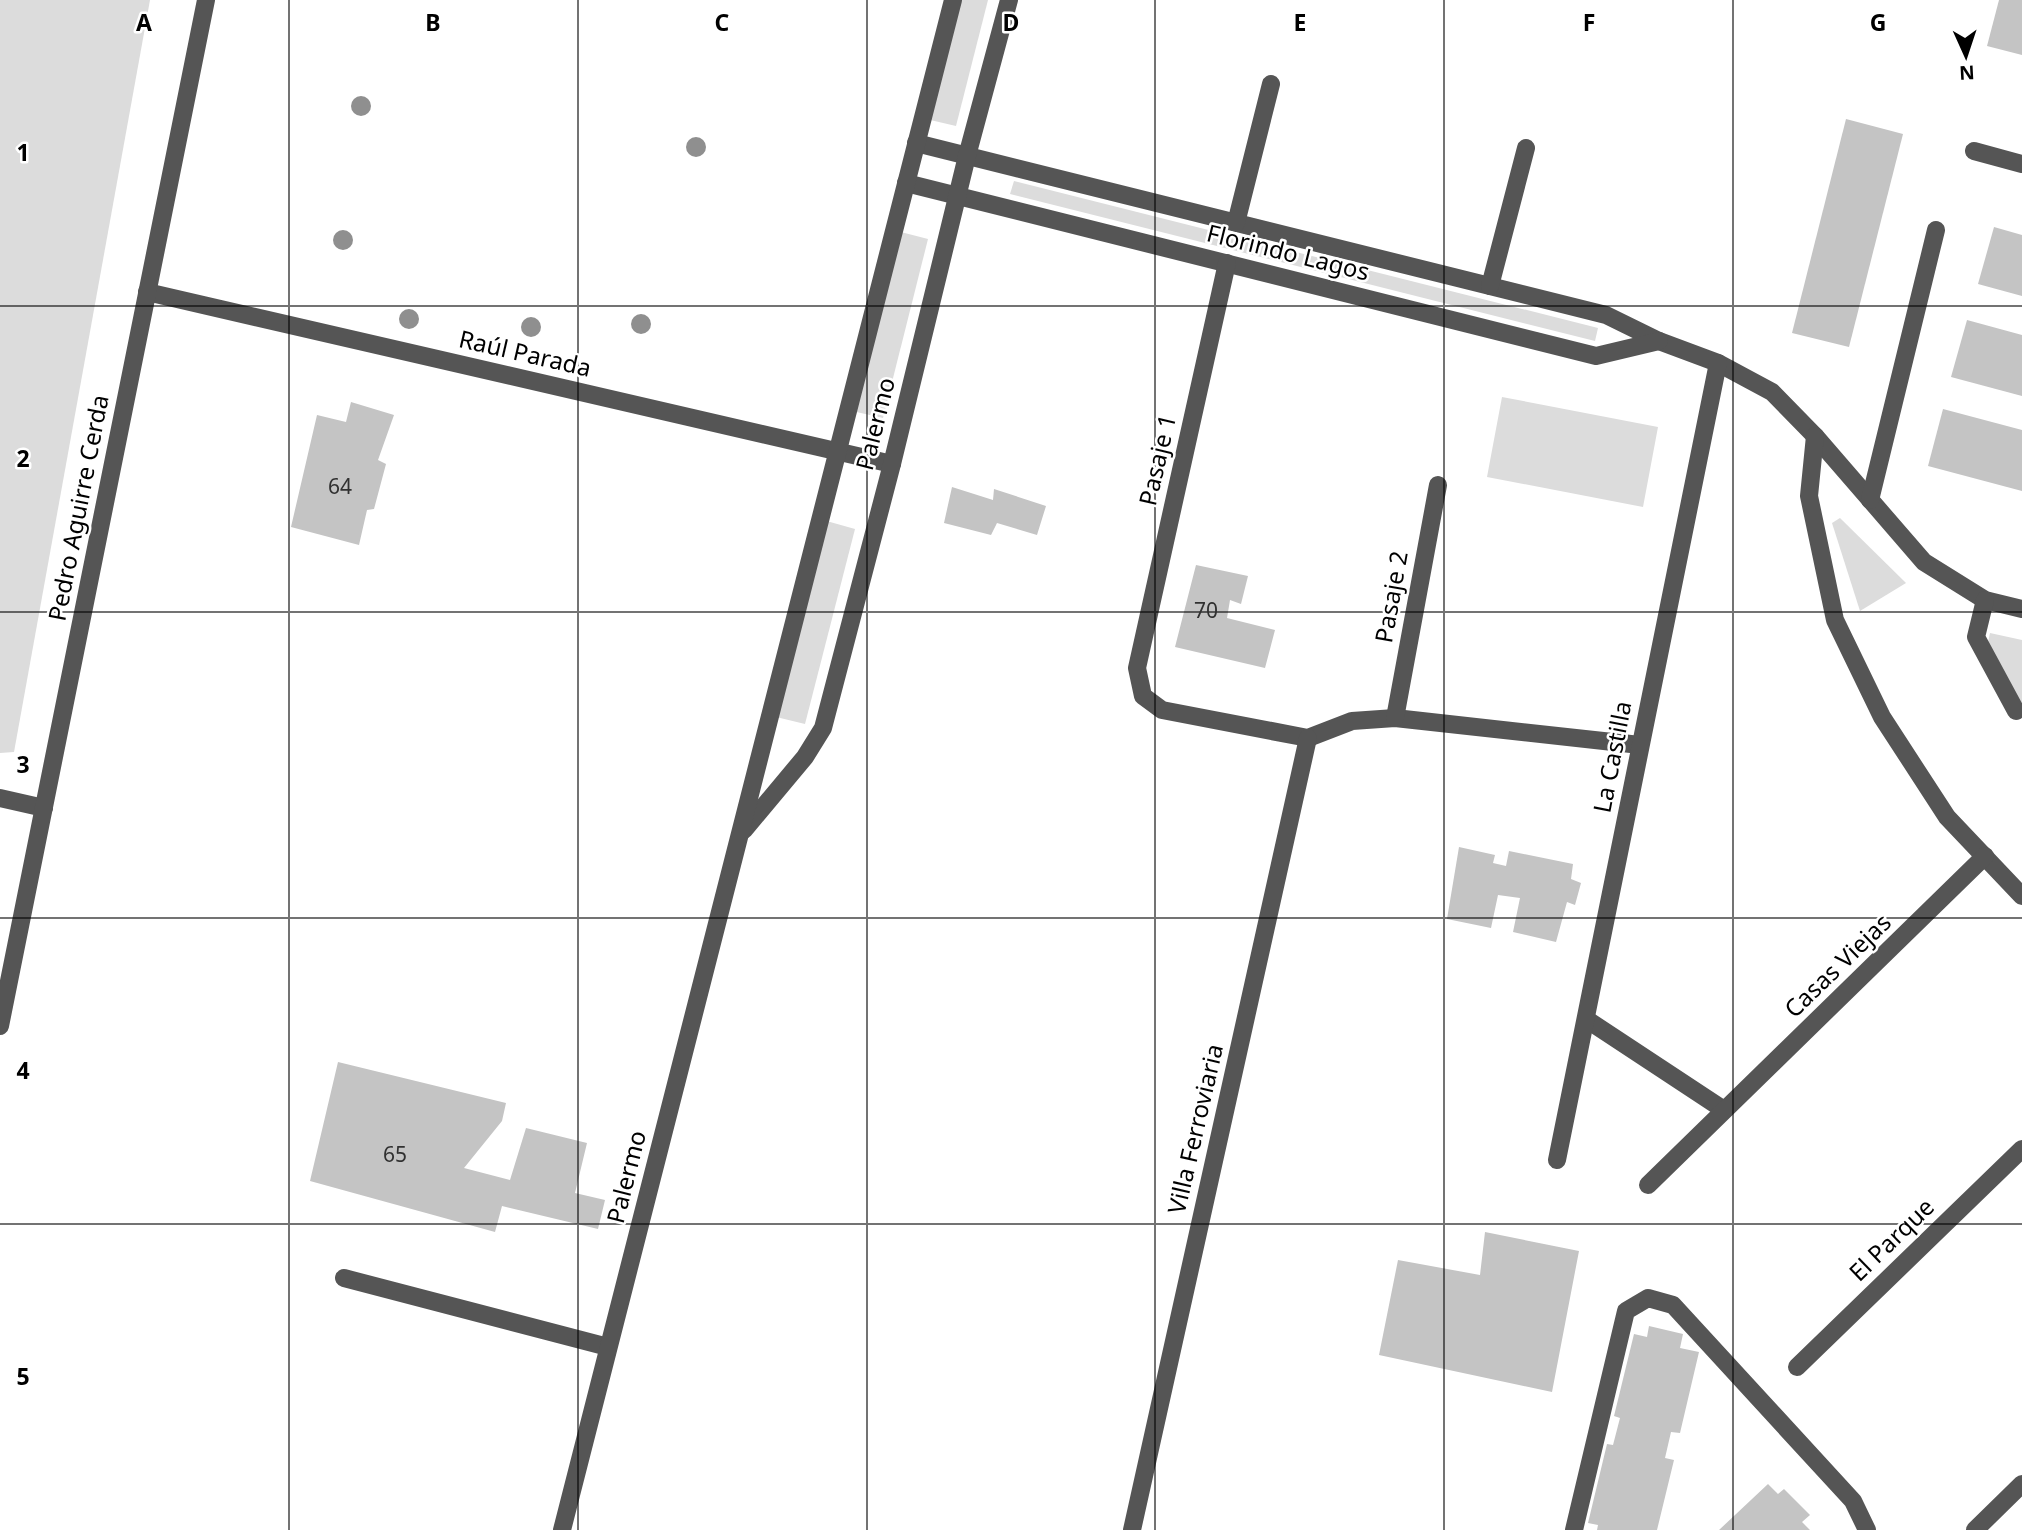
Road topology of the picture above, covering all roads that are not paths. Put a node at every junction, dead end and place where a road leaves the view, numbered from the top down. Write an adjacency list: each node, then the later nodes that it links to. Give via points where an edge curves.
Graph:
1 (206, 0): 16 (street, Pedro Aguirre Cerda)
2 (953, 0): 5 (street, Palermo)
3 (1009, 0): 8 (street, Palermo)
4 (1271, 84): 12 (street)
5 (916, 143): 8 (street, Florindo Lagos); 10 (street, Palermo)
6 (1525, 148): 15 (street)
7 (1974, 151): 9 (street)
8 (967, 156): 11 (street, Palermo); 12 (street, Florindo Lagos)
9 (2022, 164)
10 (906, 183): 11 (street, Florindo Lagos); 20 (street, Palermo)
11 (957, 195): 14 (street, Florindo Lagos); 21 (street, Palermo)
12 (1236, 223): 15 (street, Florindo Lagos)
13 (1936, 230): 23 (street)
14 (1227, 263): 17 (street, Florindo Lagos, via 1596,356); 28 (street, Pasaje 1, via 1136,668 1143,696 1162,710)
15 (1490, 286): 17 (street, Florindo Lagos, via 1606,315)
16 (147, 292): 20 (street, Raúl Parada); 31 (street, Pedro Aguirre Cerda)
17 (1658, 341): 18 (street, Florindo Lagos)
18 (1718, 363): 19 (street, Florindo Lagos, via 1772,392); 29 (street, La Castilla)
19 (1815, 436): 23 (street, Florindo Lagos); 33 (street, via 1809,496 1835,620 1882,717 1947,817)
20 (837, 452): 21 (street, Raúl Parada); 32 (street, Palermo)
21 (892, 464): 32 (street, Palermo, via 823,728 805,757)
22 (1437, 485): 27 (street, Pasaje 2)
23 (1870, 500): 24 (street, Florindo Lagos, via 1924,562)
24 (1985, 600): 25 (street, Florindo Lagos); 26 (street, via 1976,637)
25 (2022, 609)
26 (2016, 711)
27 (1395, 718): 28 (street, via 1352,721); 29 (street)
28 (1308, 738): 46 (street, Villa Ferroviaria)
29 (1640, 745): 35 (street, La Castilla)
30 (0, 798): 31 (street)
31 (44, 808): 36 (street, Pedro Aguirre Cerda)
32 (739, 835): 42 (street, Palermo)
33 (1985, 856): 34 (street); 37 (street, Casas Viejas)
34 (2022, 895)
35 (1586, 1018): 37 (street); 39 (street, La Castilla)
36 (0, 1027)
37 (1724, 1110): 40 (street, Casas Viejas)
38 (2022, 1149): 43 (street, El Parque)
39 (1557, 1160)
40 (1648, 1185)
41 (344, 1278): 42 (street)
42 (608, 1348): 45 (street, Palermo)
43 (1797, 1367)
44 (2022, 1484): 49 (street)
45 (562, 1530)
46 (1132, 1530)
47 (1574, 1530): 48 (street, via 1626,1311 1648,1298 1673,1305 1853,1501)
48 (1867, 1530)
49 (1975, 1530)

